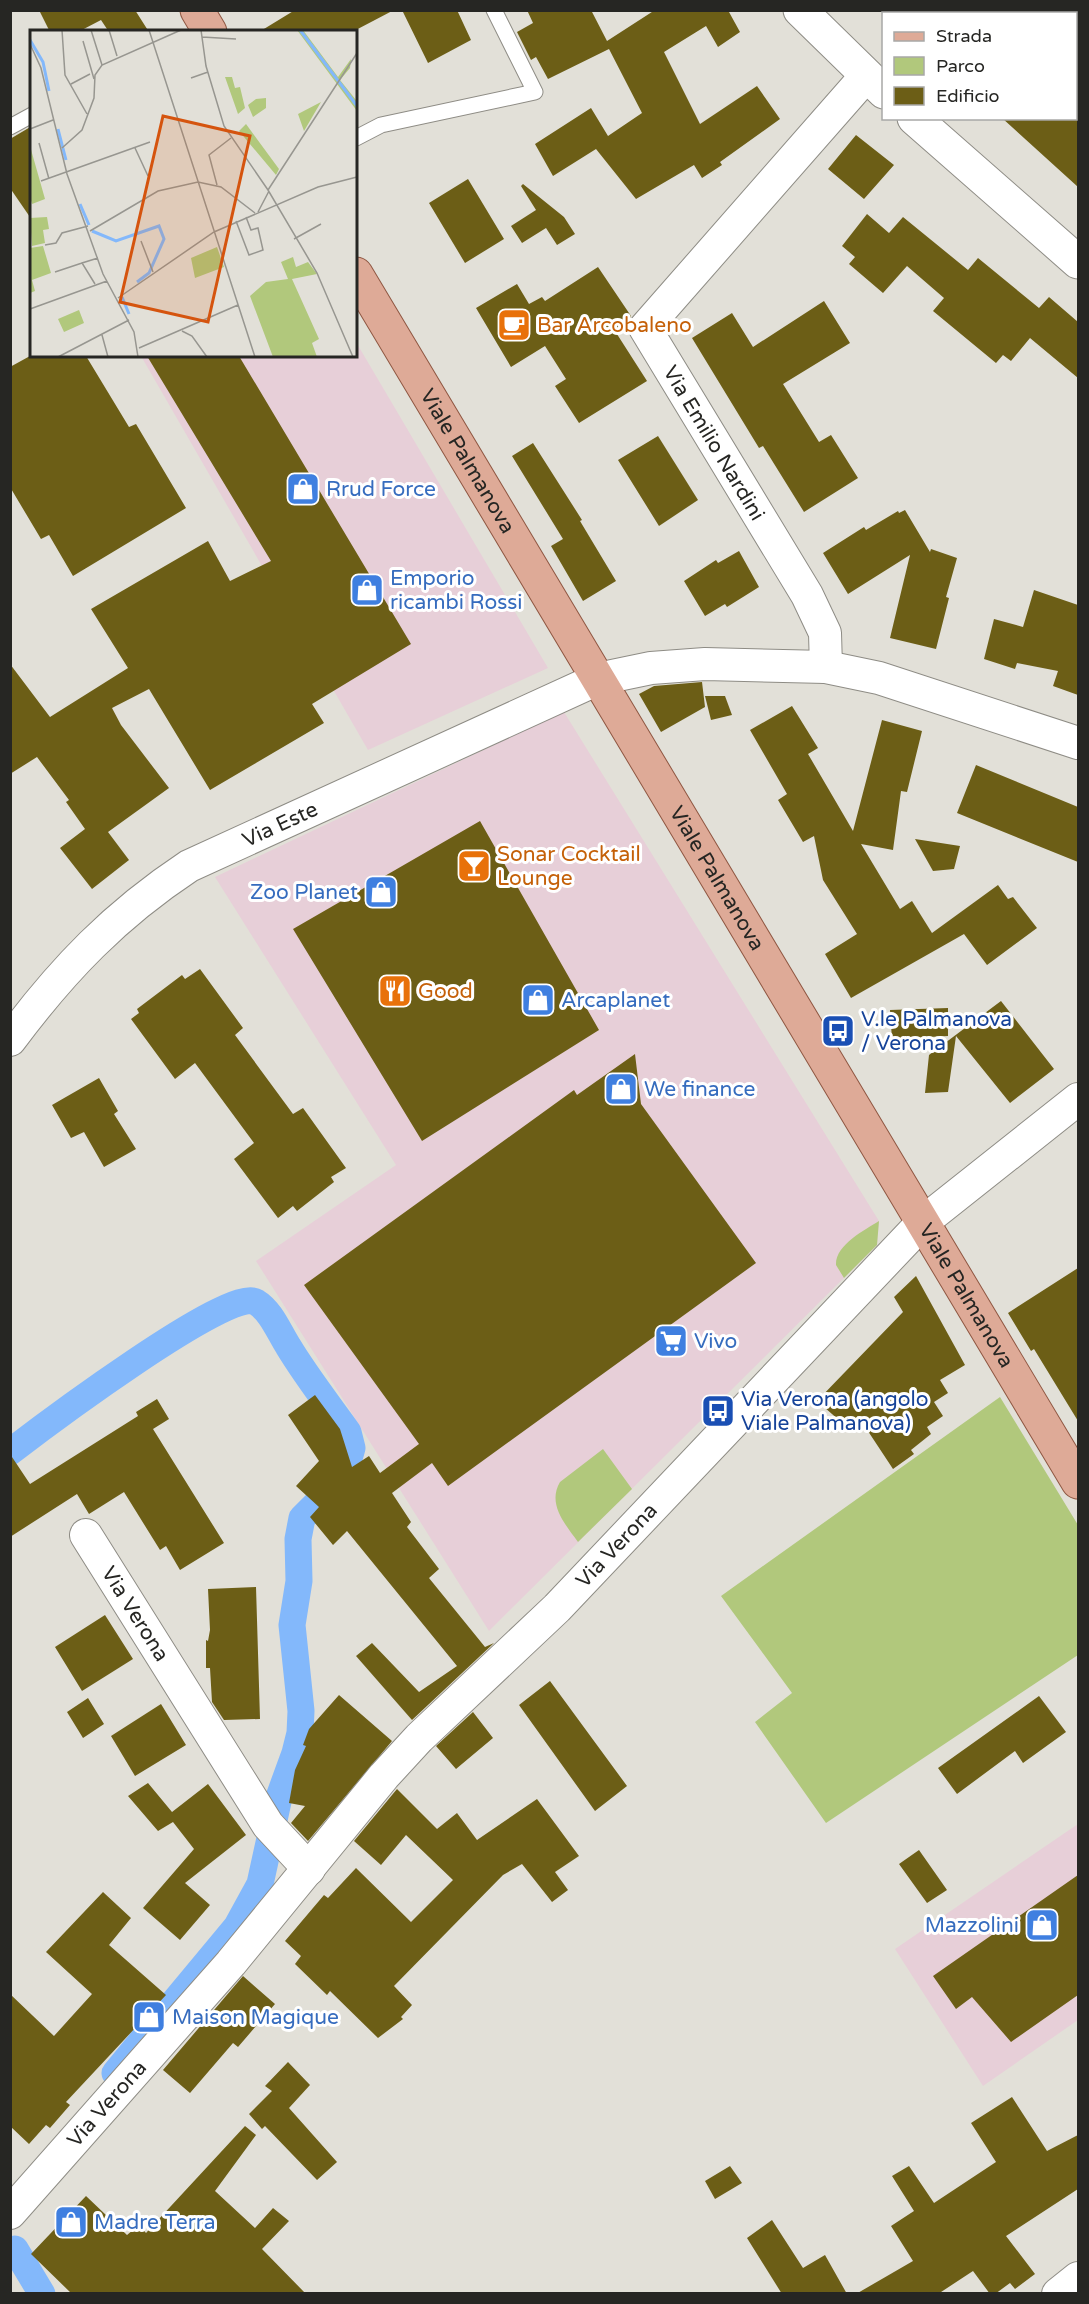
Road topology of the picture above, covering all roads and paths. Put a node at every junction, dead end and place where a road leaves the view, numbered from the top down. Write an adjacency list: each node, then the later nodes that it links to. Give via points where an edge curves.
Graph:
1 (494, 10): 7 (lane, via 535,92 381,125)
2 (800, 10): 3 (street)
3 (874, 84): 10 (street, Via Emilio Nardini, via 645,328 807,595 825,633)
4 (30, 116): 6 (lane)
5 (916, 120): 8 (street)
6 (10, 127)
7 (357, 137)
8 (1078, 262)
9 (357, 276): 11 (main road, Viale Palmanova)
10 (826, 667): 11 (street, via 705,664 651,668); 12 (street, via 879,678)
11 (598, 679): 13 (street, Via Este, via 189,866 109,926 72,962); 15 (main road, Viale Palmanova)
12 (1078, 743)
13 (10, 1040)
14 (1078, 1100): 15 (street, Via Verona)
15 (923, 1222): 16 (main road, Viale Palmanova); 18 (street, Via Verona, via 557,1608 419,1738)
16 (1078, 1482)
17 (86, 1535): 18 (street, Via Verona, via 275,1833)
18 (309, 1869): 19 (street, Via Verona, via 231,1964)
19 (14, 2206)
20 (1078, 2278): 21 (street)
21 (1058, 2294)

